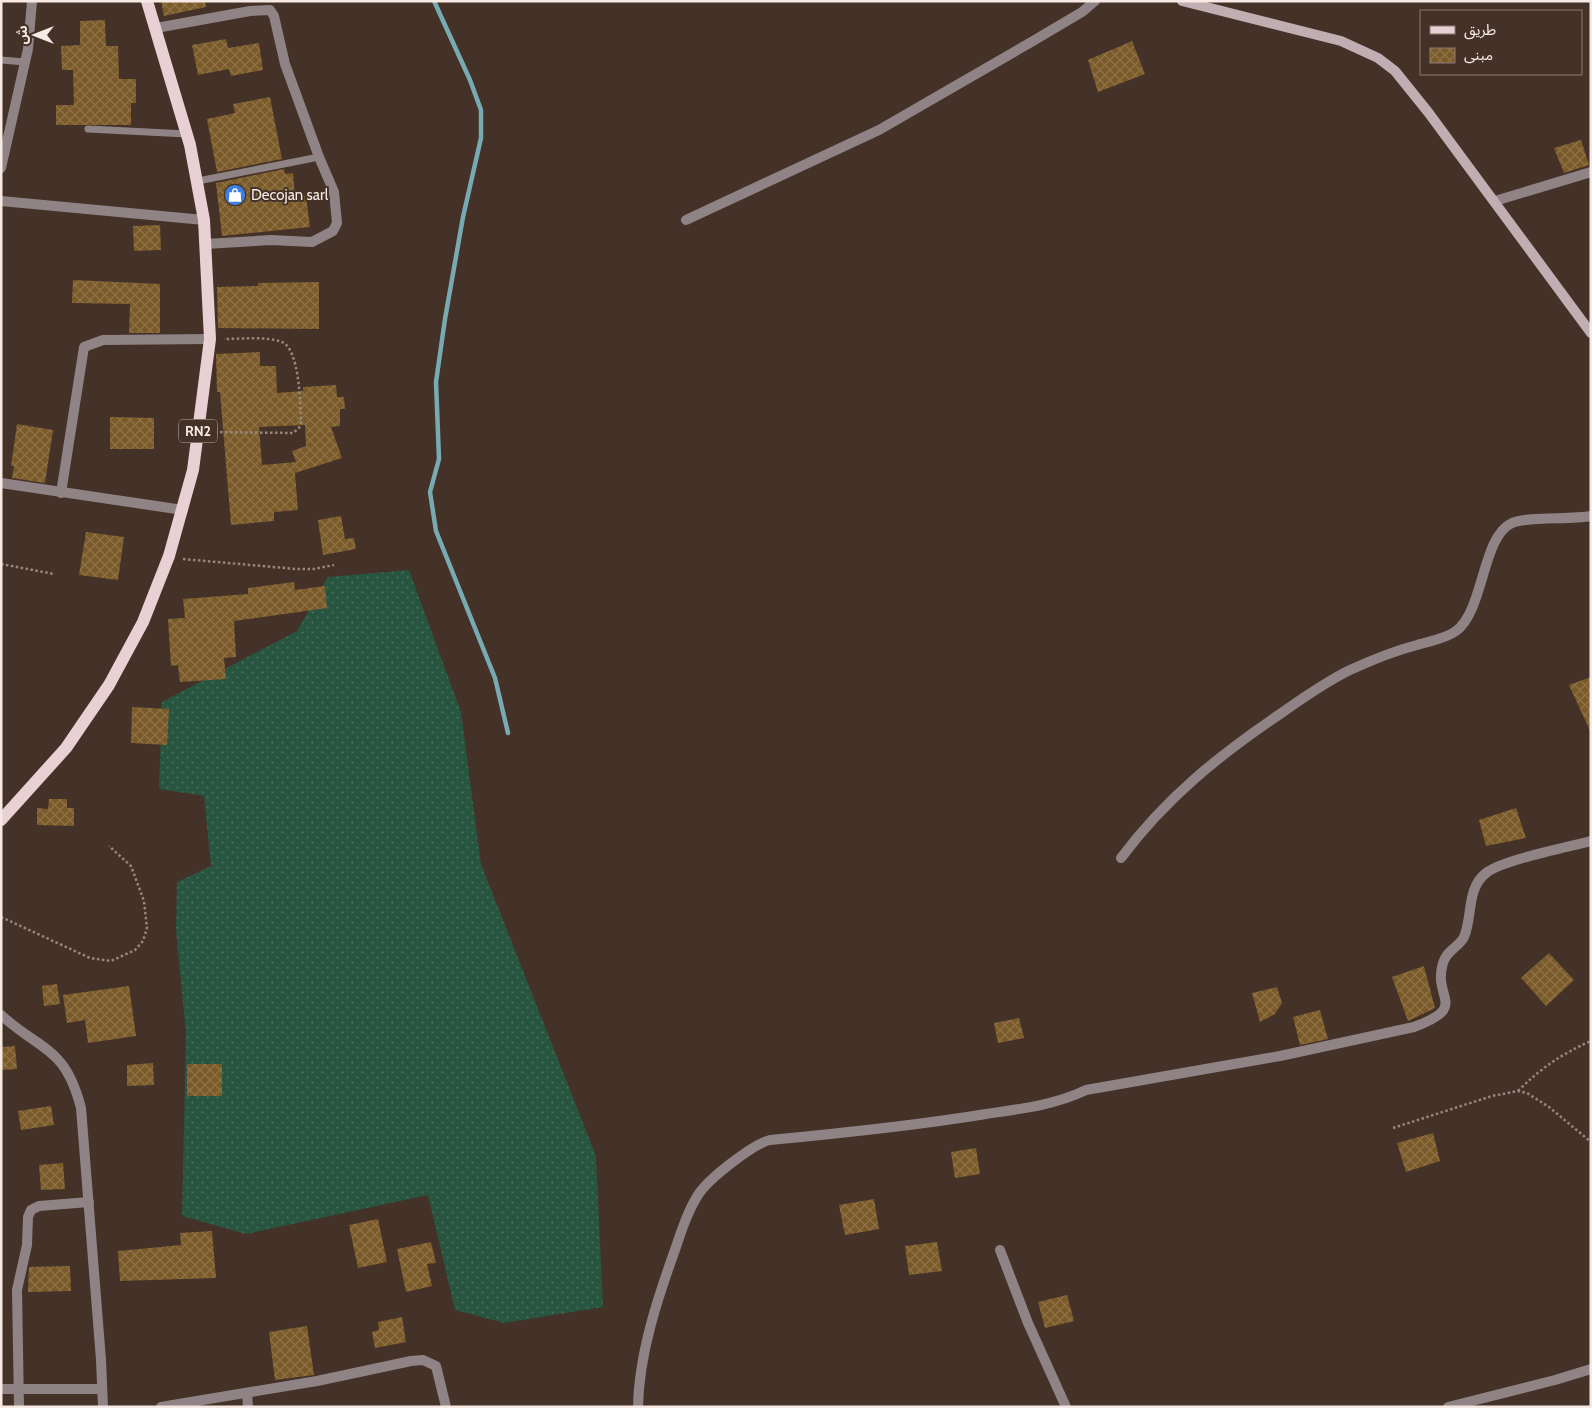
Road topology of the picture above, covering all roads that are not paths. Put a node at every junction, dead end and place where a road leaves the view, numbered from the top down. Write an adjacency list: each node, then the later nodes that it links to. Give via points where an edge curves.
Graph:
1 (32, 1): 7 (street)
2 (147, 1): 5 (main road, RN2)
3 (1095, 1): 17 (street, via 1042,36 879,130)
4 (1182, 1): 15 (main road, via 1341,41 1378,58 1412,93)
5 (156, 28): 9 (main road, RN2); 10 (street, via 270,10)
6 (1, 60): 7 (lane)
7 (25, 62): 11 (street)
8 (88, 129): 9 (lane)
9 (187, 134): 13 (main road, RN2)
10 (318, 157): 13 (lane); 18 (street, via 334,192 337,223 333,231 312,242 271,240)
11 (1, 168)
12 (1591, 172): 15 (street)
13 (198, 181): 16 (main road, RN2)
14 (1, 201): 16 (street)
15 (1495, 202): 19 (main road)
16 (204, 220): 18 (main road, RN2)
17 (686, 220)
18 (206, 244): 20 (main road, RN2)
19 (1591, 333)
20 (210, 339): 22 (street, via 103,340 84,347); 23 (main road, RN2, via 193,470)
21 (1, 483): 22 (street)
22 (61, 493): 23 (street)
23 (183, 510): 25 (main road, RN2, via 143,622 110,685 66,748)
24 (1591, 516): 27 (street, via 1523,520 1510,524 1502,531 1490,554 1472,610 1457,631 1376,659 1315,689 1202,770 1150,822)
25 (3, 820)
26 (1591, 841): 41 (street, via 1494,868 1480,879 1471,898 1464,937 1443,962 1444,1010 1414,1027 1280,1056 1086,1090 1066,1100 1003,1112 894,1129 770,1140 754,1146 700,1192 688,1214 659,1298 640,1380)
27 (1121, 858)
28 (1, 1015): 29 (street, via 49,1049 71,1076 81,1108)
29 (89, 1202): 33 (street, via 39,1206 31,1210 28,1217 27,1245 17,1290); 34 (street)
30 (1000, 1250): 42 (street)
31 (1591, 1369): 43 (street)
32 (1, 1389): 33 (street)
33 (19, 1389): 34 (street); 36 (street)
34 (102, 1389): 37 (street)
35 (247, 1393): 38 (street); 39 (street); 40 (street, via 423,1360 436,1366)
36 (19, 1407)
37 (102, 1407)
38 (161, 1407)
39 (248, 1407)
40 (446, 1407)
41 (638, 1407)
42 (1066, 1407)
43 (1448, 1407)

